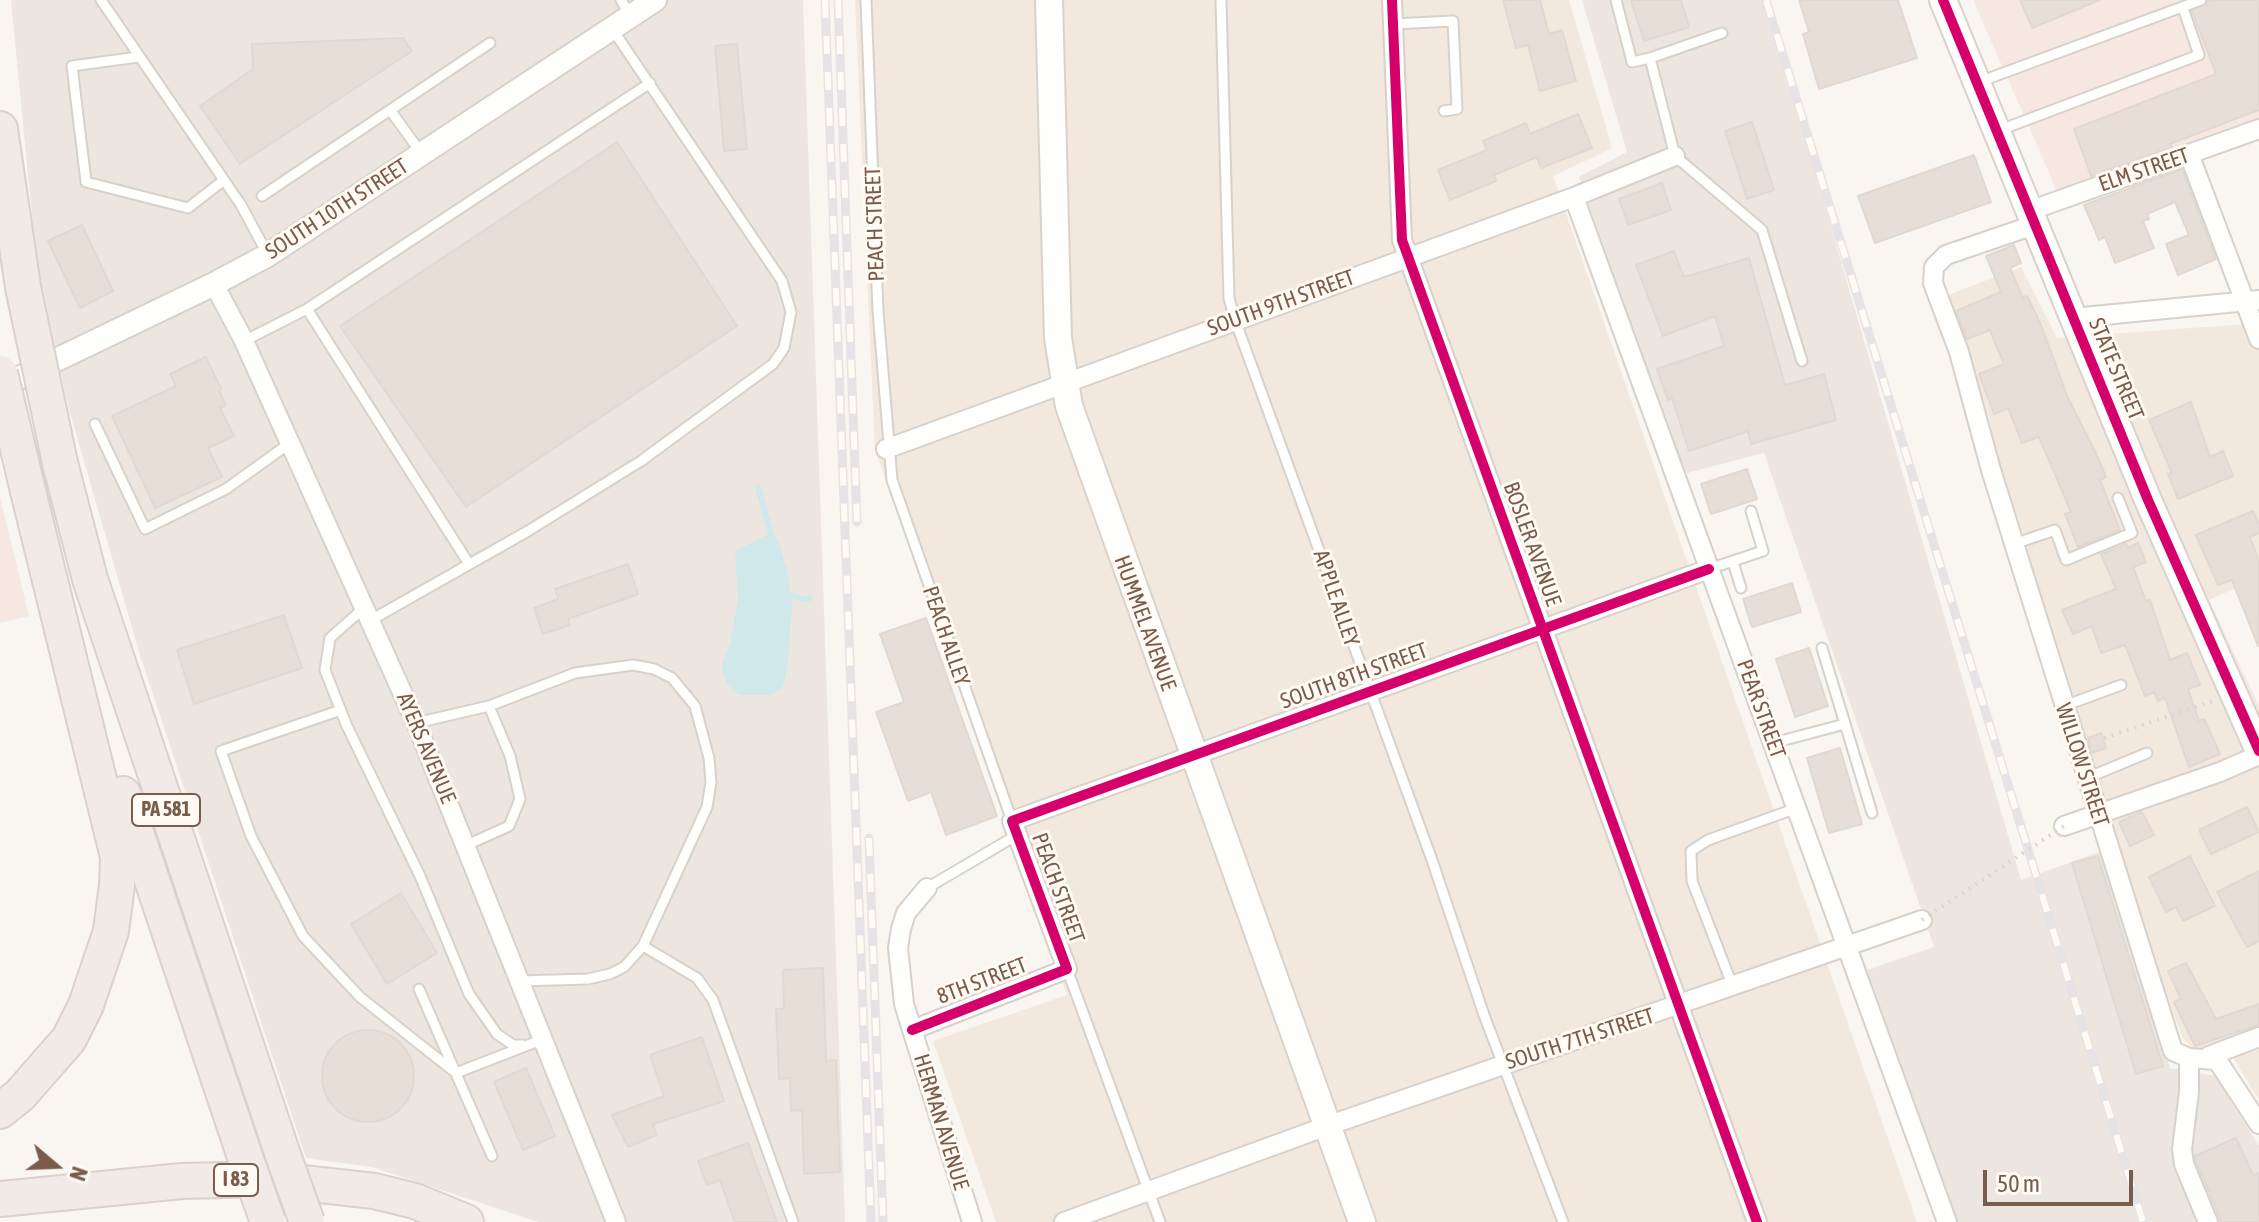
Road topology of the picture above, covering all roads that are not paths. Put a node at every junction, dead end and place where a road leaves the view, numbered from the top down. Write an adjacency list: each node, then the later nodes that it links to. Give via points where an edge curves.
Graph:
1 (101, 0): 16 (lane)
2 (655, 0): 10 (street, SOUTH 10TH STREET)
3 (866, 0): 48 (lane, PEACH STREET)
4 (1049, 0): 44 (main road, HUMMEL AVENUE, via 1058,338)
5 (1221, 0): 39 (lane, APPLE ALLEY, via 1229,298)
6 (1392, 0): 12 (street, BOSLER AVENUE)
7 (1616, 0): 17 (lane, via 1632,62)
8 (1943, 0): 19 (main road, STATE STREET)
9 (2201, 0): 11 (lane)
10 (626, 8): 13 (street, SOUTH 10TH STREET)
11 (2183, 8): 19 (lane); 24 (lane, via 2199,55)
12 (1393, 24): 21 (lane, via 1453,21 1457,109); 33 (street, BOSLER AVENUE)
13 (612, 29): 18 (lane); 25 (street, SOUTH 10TH STREET)
14 (1722, 33): 17 (lane)
15 (490, 43): 20 (lane)
16 (138, 57): 28 (lane); 28 (lane, via 72,66 86,182 188,208)
17 (1650, 58): 27 (lane)
18 (650, 83): 37 (lane); 56 (lane, via 782,281 791,312 784,348 773,364 641,461)
19 (1977, 83): 24 (main road, STATE STREET)
20 (390, 110): 25 (lane); 29 (lane)
21 (1444, 111)
22 (0, 129): 104 (highway, PA 581, bridge, via 23,287 60,463 109,636)
23 (2259, 129): 26 (street, ELM STREET)
24 (1997, 131): 31 (main road, STATE STREET)
25 (422, 154): 32 (street, SOUTH 10TH STREET)
26 (2189, 154): 31 (street, ELM STREET); 36 (street)
27 (1675, 156): 30 (street, SOUTH 9TH STREET); 42 (lane, via 1762,230)
28 (224, 180): 32 (lane)
29 (262, 196)
30 (1574, 197): 33 (street, SOUTH 9TH STREET); 57 (street, PEAR STREET)
31 (2031, 218): 35 (street, ELM STREET, via 1938,261 1932,275); 38 (main road, STATE STREET)
32 (268, 255): 34 (street, SOUTH 10TH STREET)
33 (1407, 257): 39 (street, SOUTH 9TH STREET); 60 (street, BOSLER AVENUE)
34 (214, 284): 41 (street, AYERS AVENUE); 45 (street, SOUTH 10TH STREET)
35 (1939, 300): 54 (street, WILLOW STREET)
36 (2251, 301): 38 (street); 40 (street)
37 (307, 309): 41 (lane); 56 (lane)
38 (2073, 318): 50 (main road, STATE STREET)
39 (1235, 320): 44 (street, SOUTH 9TH STREET); 63 (lane, APPLE ALLEY)
40 (2259, 339)
41 (244, 341): 47 (street, AYERS AVENUE)
42 (1802, 361)
43 (0, 373): 53 (highway, PA 581, bridge)
44 (1064, 383): 48 (street, SOUTH 9TH STREET); 72 (main road, HUMMEL AVENUE)
45 (0, 387)
46 (95, 424): 47 (lane, via 145,529 226,489)
47 (290, 443): 59 (street, AYERS AVENUE)
48 (886, 449): 78 (lane, PEACH ALLEY, via 902,517)
49 (2118, 498): 51 (lane)
50 (2148, 500): 51 (lane); 71 (main road, STATE STREET)
51 (2123, 510): 54 (lane, via 2132,533 2066,560 2055,530)
52 (1751, 511): 55 (lane, via 1763,551)
53 (36, 527): 96 (highway, via 118,857 117,885 111,931 69,1039); 103 (highway, PA 581, bridge)
54 (2014, 544): 65 (street, WILLOW STREET)
55 (1733, 562): 57 (lane); 58 (lane)
56 (469, 564): 59 (lane)
57 (1709, 569): 60 (street, SOUTH 8TH STREET); 69 (street, PEAR STREET)
58 (1741, 588)
59 (368, 614): 66 (lane, via 330,638 325,653 325,670); 67 (street, AYERS AVENUE)
60 (1542, 629): 63 (street, SOUTH 8TH STREET); 88 (street, BOSLER AVENUE)
61 (1822, 648): 68 (lane)
62 (2121, 685): 65 (lane)
63 (1369, 692): 72 (street, SOUTH 8TH STREET); 94 (lane, APPLE ALLEY)
64 (489, 706): 67 (lane); 79 (lane, via 510,756 520,799 509,826); 82 (lane, via 575,673 633,665 672,678 690,698 709,758 707,807)
65 (2063, 706): 73 (street, WILLOW STREET)
66 (341, 710): 91 (lane, via 474,1004 497,1034 513,1045); 95 (lane, via 221,751 251,836 303,936 360,997)
67 (416, 723): 79 (street, AYERS AVENUE)
68 (1845, 724): 69 (lane); 75 (lane)
69 (1773, 743): 74 (street, PEAR STREET)
70 (2147, 753): 73 (lane)
71 (2259, 753): 76 (street, via 2220,772)
72 (1193, 755): 78 (street, SOUTH 8TH STREET); 98 (main road, HUMMEL AVENUE)
73 (2086, 779): 76 (street, WILLOW STREET)
74 (1797, 808): 83 (street, PEAR STREET); 86 (lane, via 1691,851 1692,881)
75 (1872, 813)
76 (2097, 813): 77 (street); 93 (street, WILLOW STREET, via 2173,1051)
77 (2064, 826)
78 (1015, 828): 80 (lane); 84 (street, PEACH STREET)
79 (467, 845): 85 (street, AYERS AVENUE)
80 (927, 888): 89 (street, HERMAN AVENUE, via 906,913 898,948)
81 (1922, 920): 83 (street, SOUTH 7TH STREET)
82 (643, 946): 85 (lane, via 610,974); 108 (lane, via 697,978 713,1000)
83 (1850, 947): 86 (street, SOUTH 7TH STREET); 115 (street, PEAR STREET)
84 (1067, 969): 89 (street, 8TH STREET); 100 (lane)
85 (519, 981): 91 (street, AYERS AVENUE)
86 (1733, 987): 88 (street, SOUTH 7TH STREET)
87 (419, 989): 95 (lane)
88 (1680, 1006): 94 (street, SOUTH 7TH STREET); 114 (street, BOSLER AVENUE)
89 (912, 1030): 109 (street, HERMAN AVENUE)
90 (2259, 1037): 92 (street)
91 (535, 1042): 95 (lane); 107 (street, AYERS AVENUE)
92 (2209, 1056): 93 (street); 97 (street, via 2223,1065)
93 (2189, 1058): 116 (street, via 2182,1149)
94 (1504, 1064): 98 (street, SOUTH 7TH STREET); 113 (lane, APPLE ALLEY)
95 (456, 1073): 99 (lane)
96 (0, 1111)
97 (2259, 1124)
98 (1327, 1126): 100 (street, SOUTH 7TH STREET); 112 (main road, HUMMEL AVENUE)
99 (492, 1156)
100 (1149, 1192): 110 (street, SOUTH 7TH STREET); 111 (lane)
101 (0, 1199): 106 (highway, I 83, via 182,1181 267,1179 374,1191)
102 (0, 1220): 105 (highway, via 214,1200 321,1205)
103 (268, 1222)
104 (307, 1222)
105 (406, 1222)
106 (466, 1222)
107 (616, 1222)
108 (793, 1222)
109 (972, 1222)
110 (1064, 1222)
111 (1160, 1222)
112 (1362, 1222)
113 (1563, 1222)
114 (1757, 1222)
115 (1947, 1222)
116 (2208, 1222)

